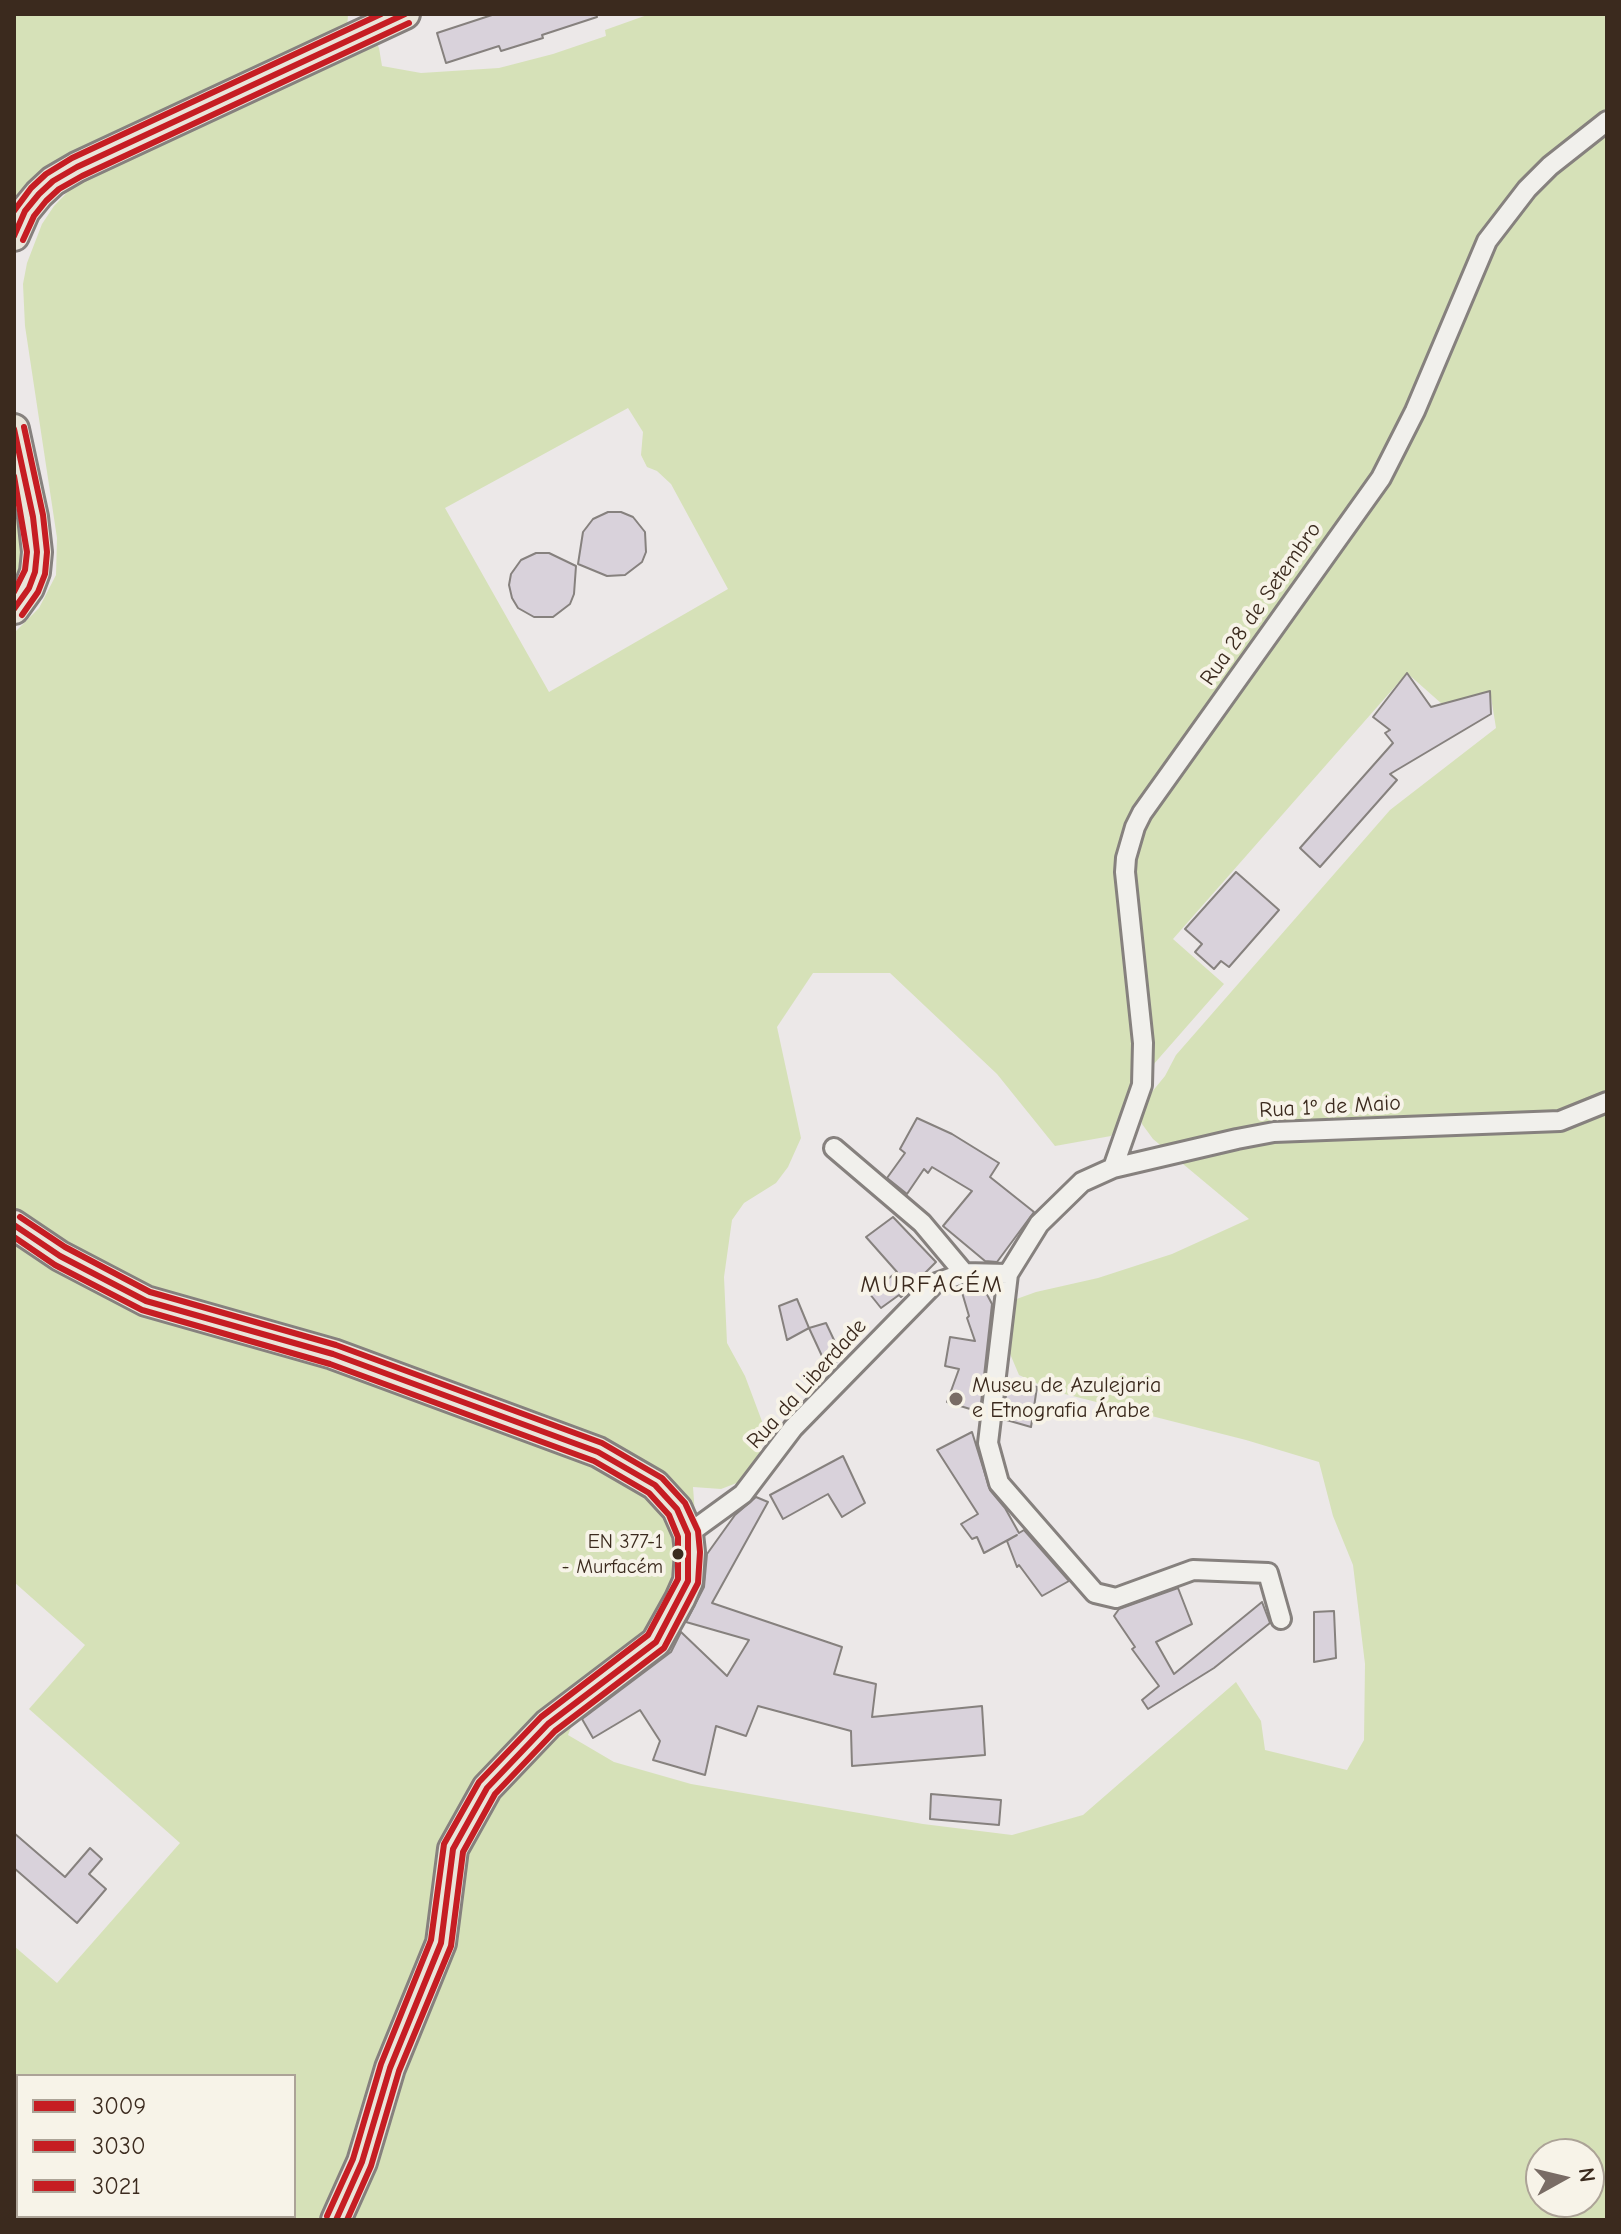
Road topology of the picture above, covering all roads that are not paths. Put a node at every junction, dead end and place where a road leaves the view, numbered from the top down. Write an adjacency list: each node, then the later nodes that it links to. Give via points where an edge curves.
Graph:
1 (405, 14): 3 (main road, via 77,167 39,194)
2 (1607, 121): 8 (street, Rua 28 de Setembro, via 1550,166 1487,241 1381,478 1135,827 1125,872 1141,1016 1142,1085)
3 (14, 236)
4 (14, 429): 5 (main road, via 37,552 29,588)
5 (14, 609)
6 (1607, 1102): 8 (street, Rua 1º de Maio, via 1560,1121 1274,1132)
7 (834, 1148): 10 (street, via 922,1223)
8 (1113, 1168): 11 (street, Rua 1º de Maio, via 1082,1182 1039,1224)
9 (14, 1225): 12 (main road, via 146,1301 333,1354 598,1452 662,1490)
10 (964, 1273): 11 (street); 12 (street, Rua da Liberdade, via 934,1284 793,1428 743,1494)
11 (1008, 1274): 13 (street, via 988,1443 999,1483 1095,1593 1116,1598 1193,1570 1268,1573)
12 (688, 1534): 14 (main road, via 688,1581 656,1642 548,1724 487,1788 453,1849 441,1943)
13 (1281, 1619)
14 (336, 2220)

